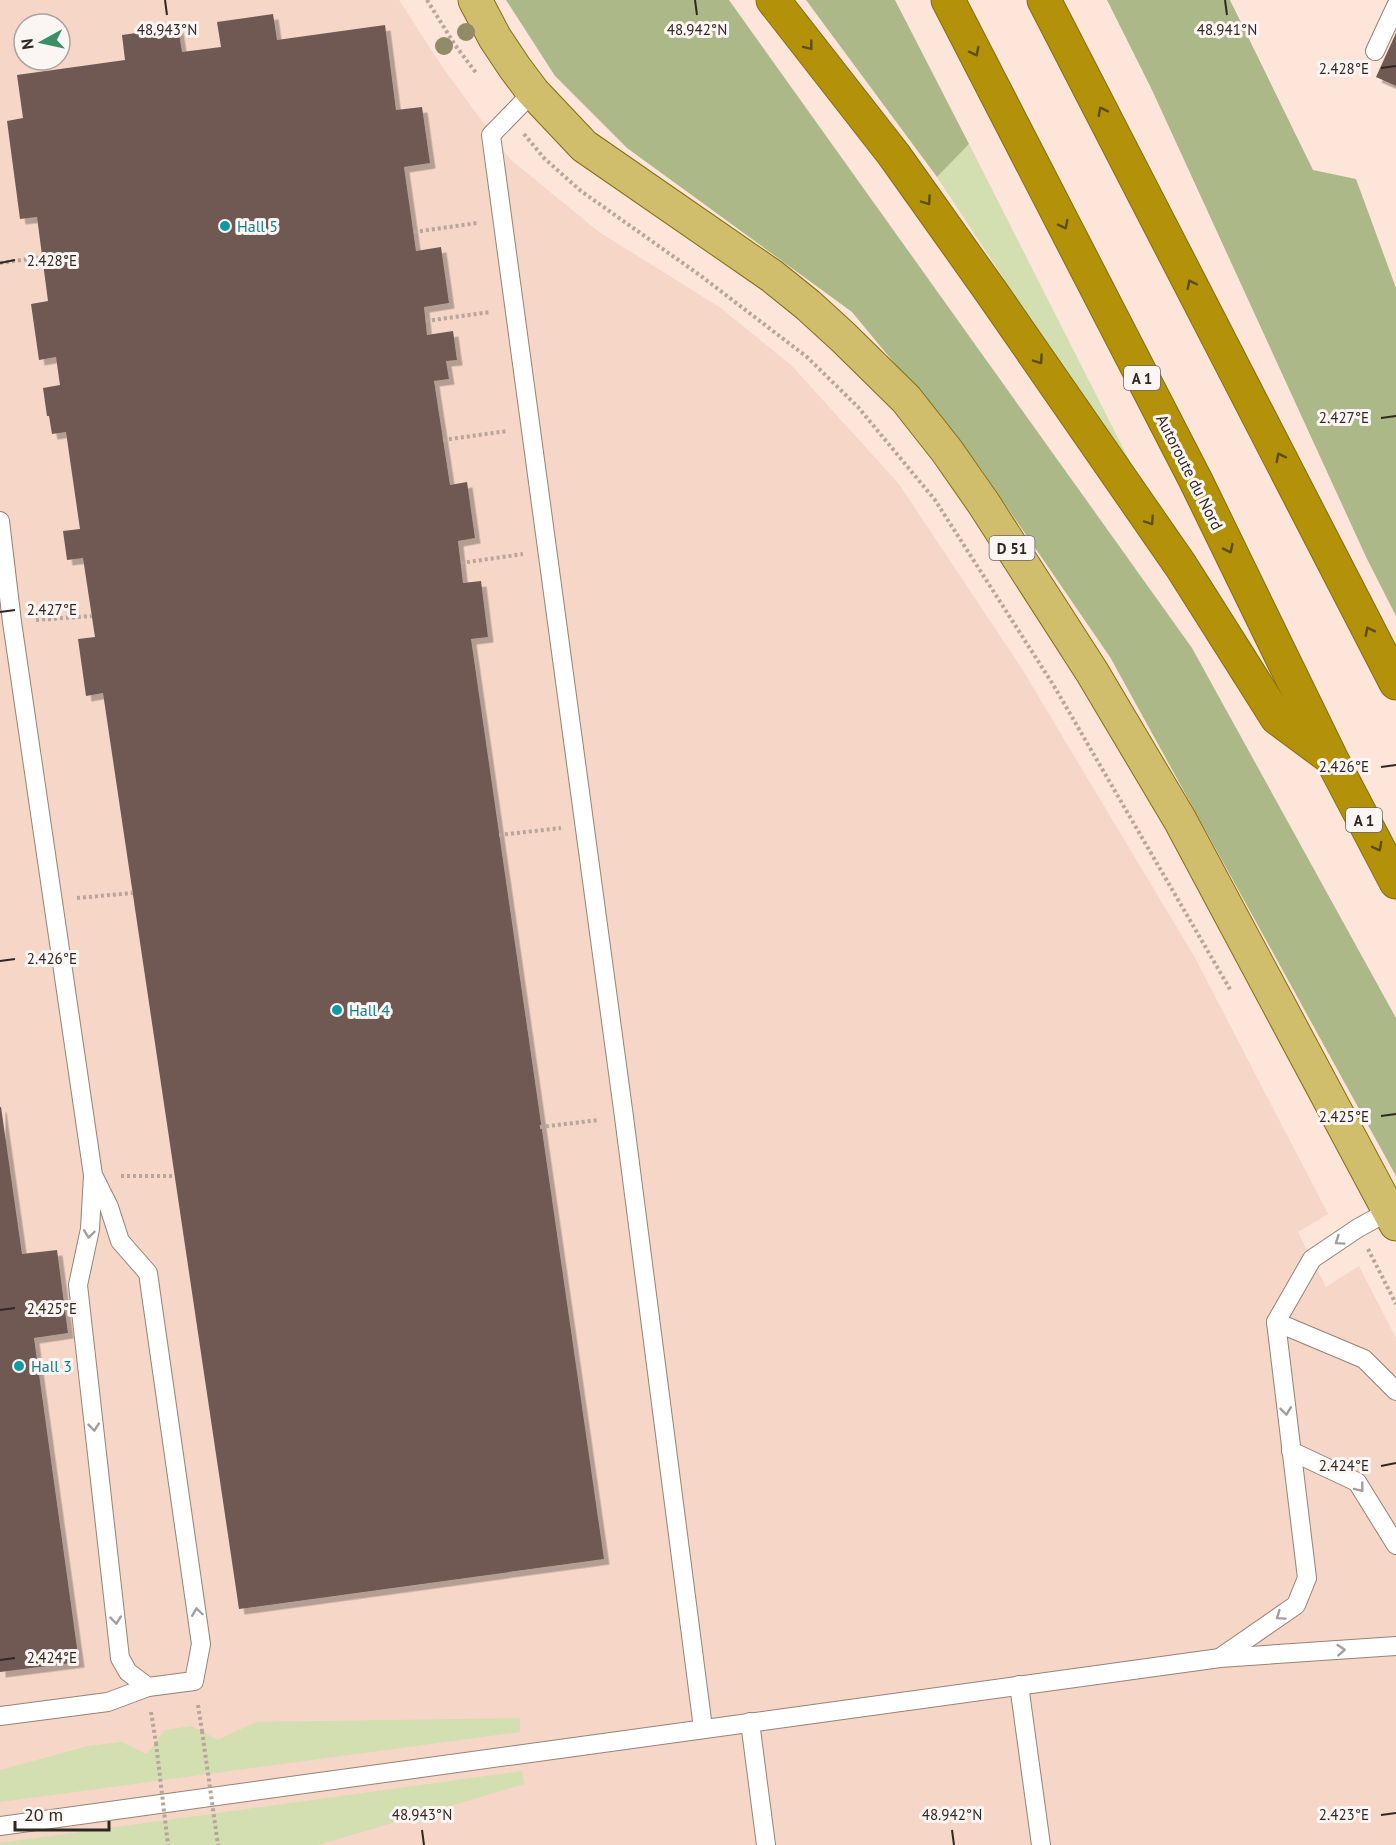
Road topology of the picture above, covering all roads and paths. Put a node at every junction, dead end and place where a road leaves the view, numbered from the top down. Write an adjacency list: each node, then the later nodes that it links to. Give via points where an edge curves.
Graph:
1 (427, 0): 10 (path)
2 (475, 0): 11 (main road, D 51, via 495,38)
3 (773, 0): 28 (highway, one-way to 28, via 894,155 992,293 1181,566 1277,718)
4 (948, 0): 28 (highway, Autoroute du Nord / A 1, one-way to 28, via 1196,481)
5 (1044, 0): 8 (highway)
6 (1056, 0): 8 (highway)
7 (1396, 6): 9 (lane)
8 (1062, 32): 27 (highway, one-way to 8)
9 (1376, 51)
10 (480, 78)
11 (533, 92): 12 (lane); 39 (main road, D 51, via 584,146 808,305 906,399 947,452 1092,672 1180,820)
12 (510, 117): 13 (lane, via 491,135); 34 (path, via 544,158 581,191 807,357 858,407 935,500 1054,686)
13 (502, 220): 14 (path); 17 (lane)
14 (414, 232)
15 (42, 257): 16 (path)
16 (0, 263)
17 (514, 309): 18 (path); 19 (lane)
18 (426, 321)
19 (531, 428): 20 (path); 22 (lane)
20 (443, 440)
21 (0, 521): 25 (lane)
22 (548, 551): 23 (path); 29 (lane)
23 (461, 563)
24 (92, 616): 25 (path)
25 (12, 622): 26 (lane)
26 (8, 652): 33 (lane)
27 (1396, 683)
28 (1331, 758): 31 (highway, Autoroute du Nord / A 1, one-way to 31)
29 (584, 825): 30 (path); 35 (lane)
30 (499, 836)
31 (1396, 882)
32 (133, 893): 33 (path)
33 (52, 900): 37 (lane)
34 (1234, 996)
35 (624, 1117): 36 (path); 52 (lane)
36 (540, 1127)
37 (93, 1175): 38 (path); 49 (lane, one-way to 49, via 90,1229 79,1296 120,1658 128,1672); 49 (lane, one-way to 37, via 194,1681 201,1644 148,1273 120,1241)
38 (174, 1176)
39 (1392, 1217): 40 (lane)
40 (1358, 1228): 41 (path); 42 (lane, one-way to 42, via 1312,1259)
41 (1396, 1304)
42 (1276, 1323): 43 (lane, via 1364,1359); 44 (lane, one-way to 44)
43 (1396, 1391)
44 (1291, 1451): 45 (lane, one-way to 45, via 1357,1482); 47 (lane, one-way to 47, via 1307,1578 1296,1605)
45 (1396, 1545)
46 (1396, 1646): 47 (lane, one-way to 46)
47 (1220, 1658): 48 (lane)
48 (1018, 1684): 51 (lane); 59 (lane)
49 (148, 1687): 50 (lane, via 108,1702)
50 (0, 1716)
51 (750, 1722): 52 (lane); 58 (lane)
52 (703, 1728): 55 (lane)
53 (202, 1731): 57 (path, bridge)
54 (156, 1743): 56 (path, bridge)
55 (0, 1826)
56 (168, 1845)
57 (218, 1845)
58 (766, 1845)
59 (1041, 1845)

